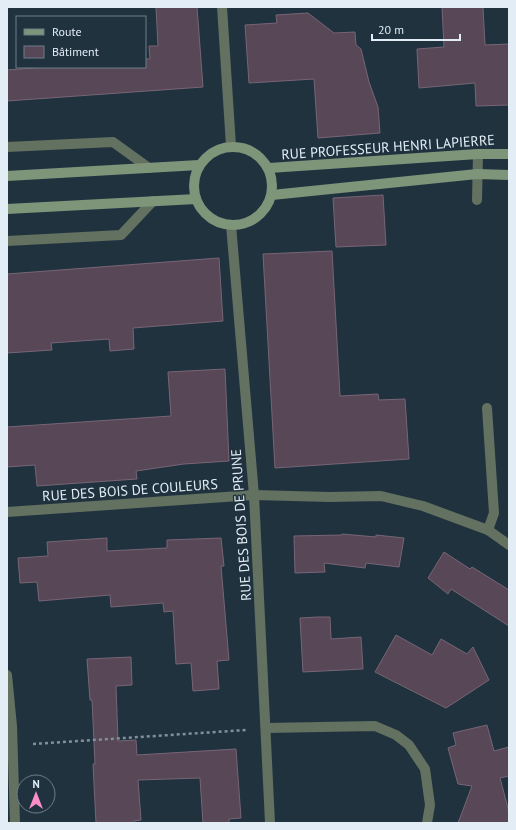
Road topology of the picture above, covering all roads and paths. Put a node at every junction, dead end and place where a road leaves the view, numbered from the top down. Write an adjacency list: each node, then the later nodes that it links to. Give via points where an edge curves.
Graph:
1 (222, 7): 2 (street)
2 (231, 146): 6 (main road, via 213,152); 8 (main road, via 253,152)
3 (7, 147): 7 (street, via 113,142)
4 (478, 154): 5 (main road, RUE PROFESSEUR HENRI LAPIERRE); 8 (main road, RUE PROFESSEUR HENRI LAPIERRE); 9 (street)
5 (509, 154)
6 (199, 165): 7 (main road); 13 (main road, via 195,176)
7 (149, 168): 11 (main road)
8 (269, 168): 12 (main road, via 273,181)
9 (477, 174): 10 (main road); 12 (main road); 14 (street)
10 (509, 175)
11 (7, 176)
12 (272, 195): 17 (main road, via 266,208 257,218 244,224)
13 (196, 199): 15 (main road); 17 (main road, via 209,217 219,223)
14 (477, 200)
15 (153, 201): 16 (main road); 18 (street, via 121,235)
16 (7, 209)
17 (230, 225): 20 (street, RUE DES BOIS DE PRUNE)
18 (7, 241)
19 (487, 408): 22 (street, via 494,513)
20 (254, 495): 21 (street, RUE DES BOIS DE COULEURS); 22 (street, RUE DES BOIS DE COULEURS, via 381,496 423,506); 25 (street, RUE DES BOIS DE PRUNE)
21 (7, 512)
22 (488, 530): 23 (street, RUE DES BOIS DE COULEURS)
23 (509, 545)
24 (7, 675): 26 (street)
25 (266, 728): 26 (path); 28 (street, RUE DES BOIS DE PRUNE); 29 (street, via 375,726 396,735 409,745 425,769 430,805)
26 (12, 745): 27 (street)
27 (15, 823)
28 (270, 823)
29 (428, 823)

